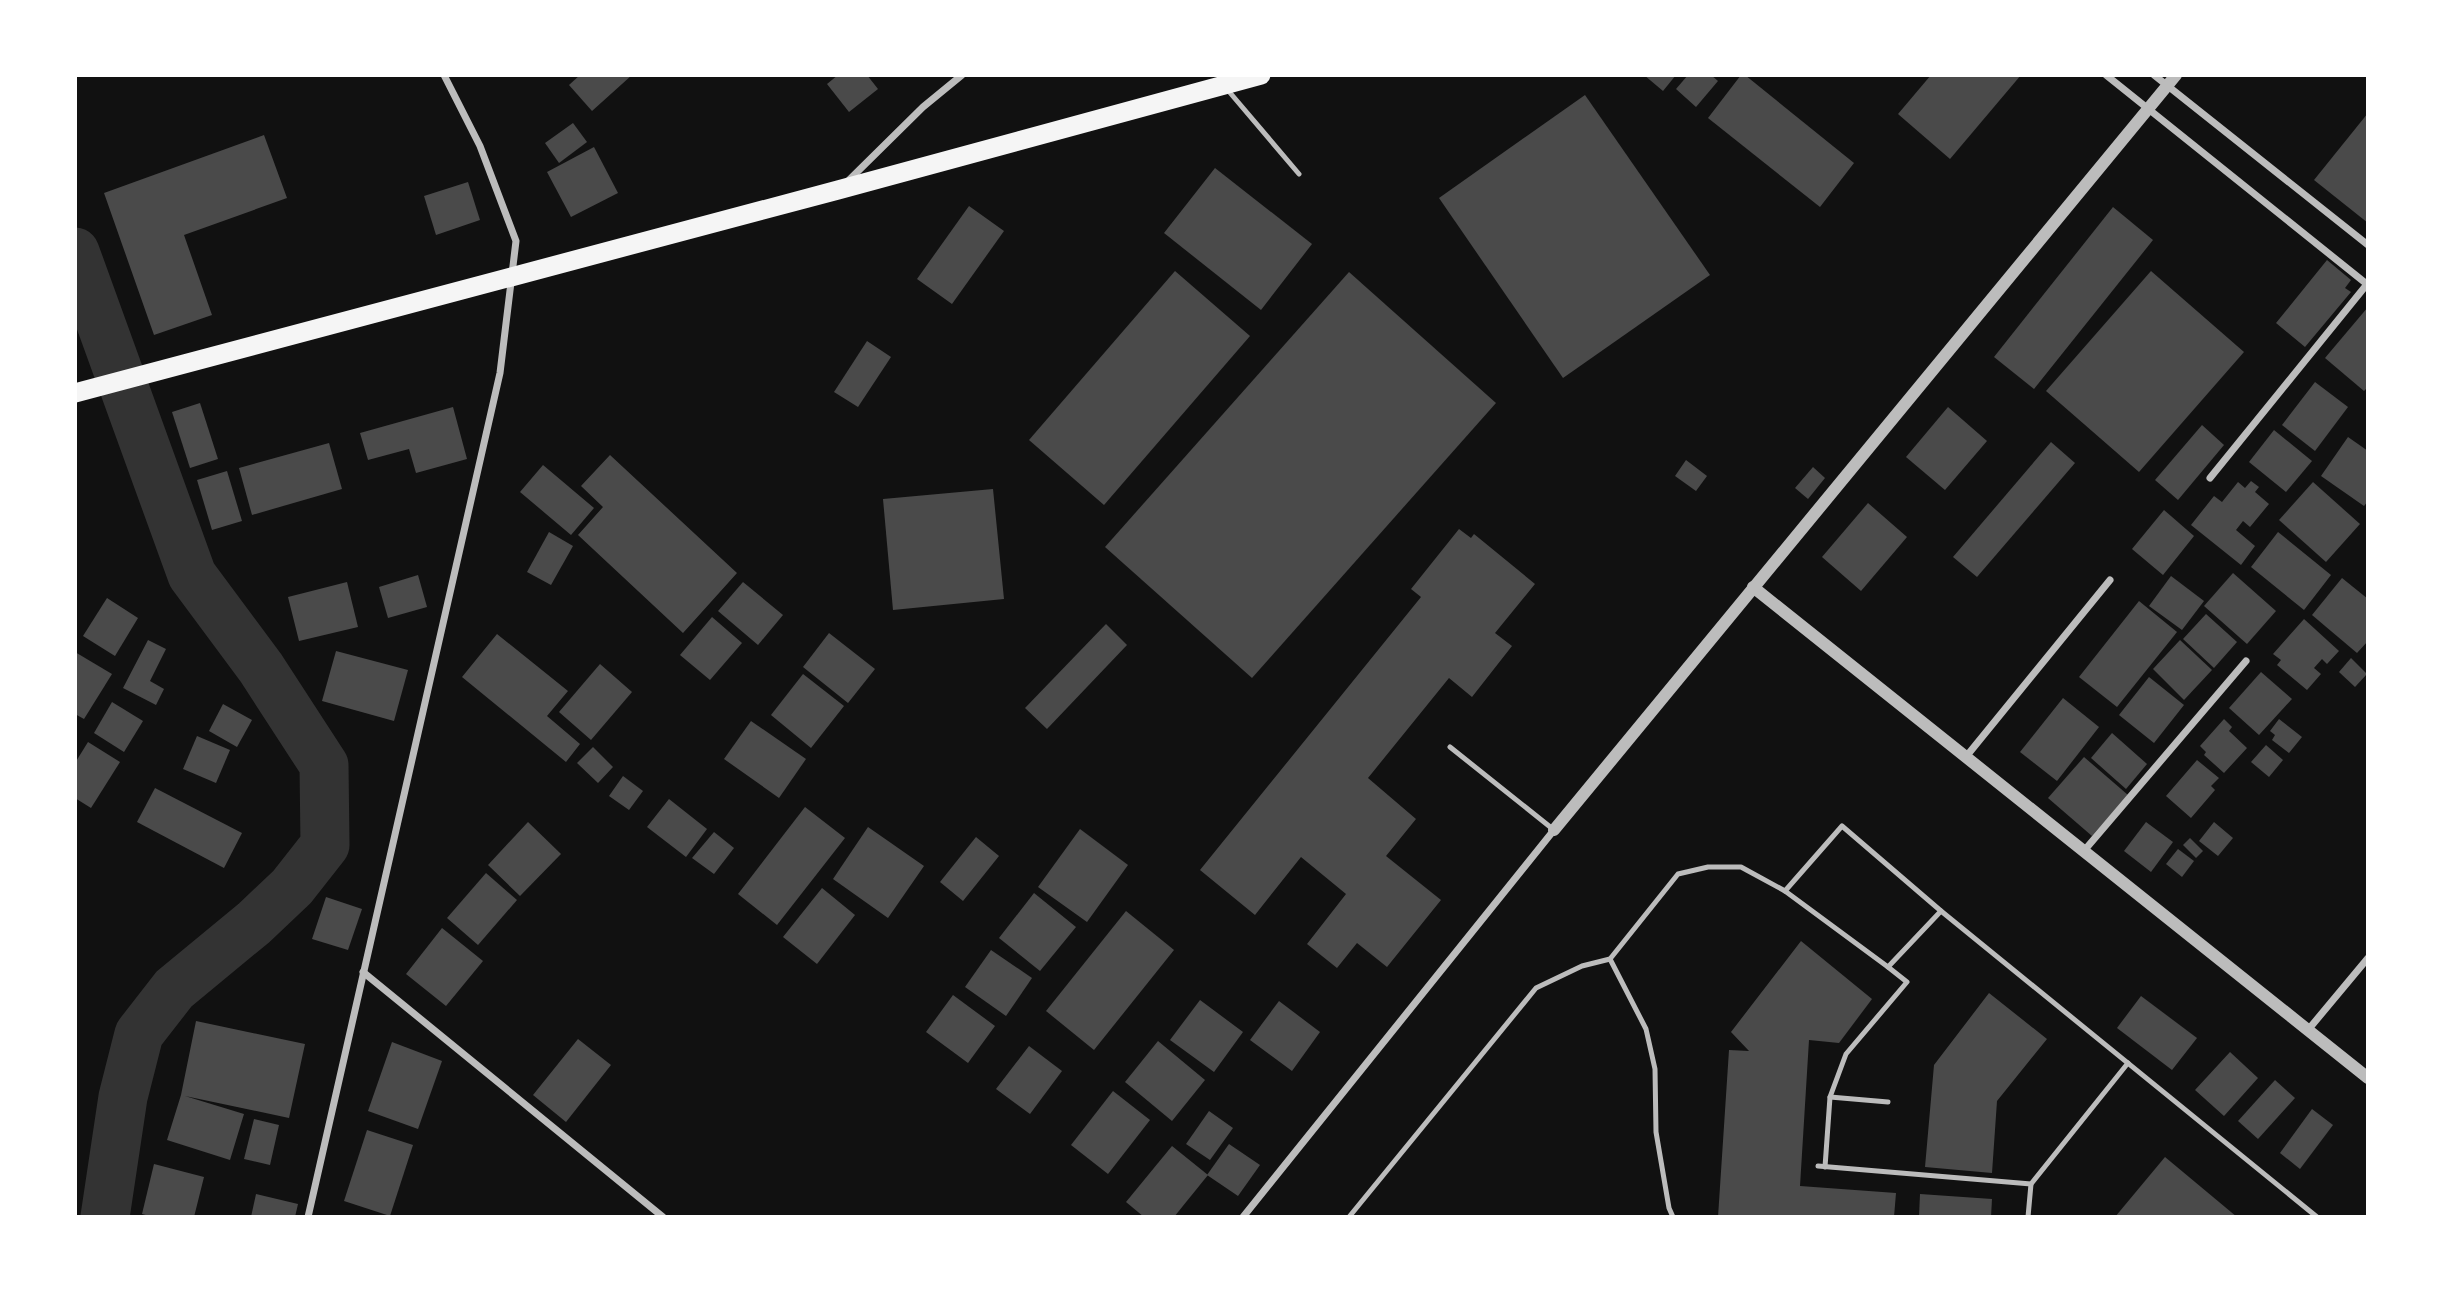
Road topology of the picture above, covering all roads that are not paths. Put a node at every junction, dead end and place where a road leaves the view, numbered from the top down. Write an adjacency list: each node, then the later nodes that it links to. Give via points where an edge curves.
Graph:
1 (444, 75): 13 (street, via 480,146 516,241)
2 (962, 75): 11 (street)
3 (1261, 75): 7 (highway)
4 (2106, 75): 9 (street)
5 (2154, 75): 8 (street)
6 (2176, 75): 8 (street)
7 (1224, 85): 10 (lane); 11 (highway)
8 (2167, 86): 9 (street); 12 (street)
9 (2148, 111): 14 (street); 18 (street)
10 (1299, 174)
11 (838, 190): 13 (highway)
12 (2368, 245)
13 (512, 277): 15 (highway); 29 (street, via 500,373)
14 (2367, 284): 16 (street)
15 (75, 393)
16 (2210, 478)
17 (2110, 580): 21 (street)
18 (1753, 587): 21 (street); 22 (street)
19 (2246, 661): 23 (street)
20 (1450, 747): 22 (lane)
21 (1965, 758): 23 (street)
22 (1554, 830): 38 (street)
23 (2083, 852): 30 (street)
24 (1785, 891): 25 (lane, via 1842,826); 27 (lane, via 1741,867 1708,867 1678,874); 28 (lane)
25 (1941, 911): 28 (lane); 31 (lane)
26 (2368, 958): 30 (street)
27 (1610, 959): 39 (lane, via 1582,966 1536,988); 40 (lane, via 1646,1029 1655,1069 1656,1132)
28 (1888, 967): 33 (lane, via 1907,982 1846,1054)
29 (363, 972): 36 (street); 37 (street)
30 (2308, 1030): 32 (street)
31 (2128, 1063): 35 (lane); 42 (lane)
32 (2368, 1078)
33 (1830, 1097): 34 (lane); 35 (lane, via 1822,1167)
34 (1888, 1102)
35 (2031, 1185): 41 (lane)
36 (308, 1217)
37 (663, 1217)
38 (1243, 1217)
39 (1349, 1217)
40 (1673, 1217)
41 (2028, 1217)
42 (2317, 1217)

